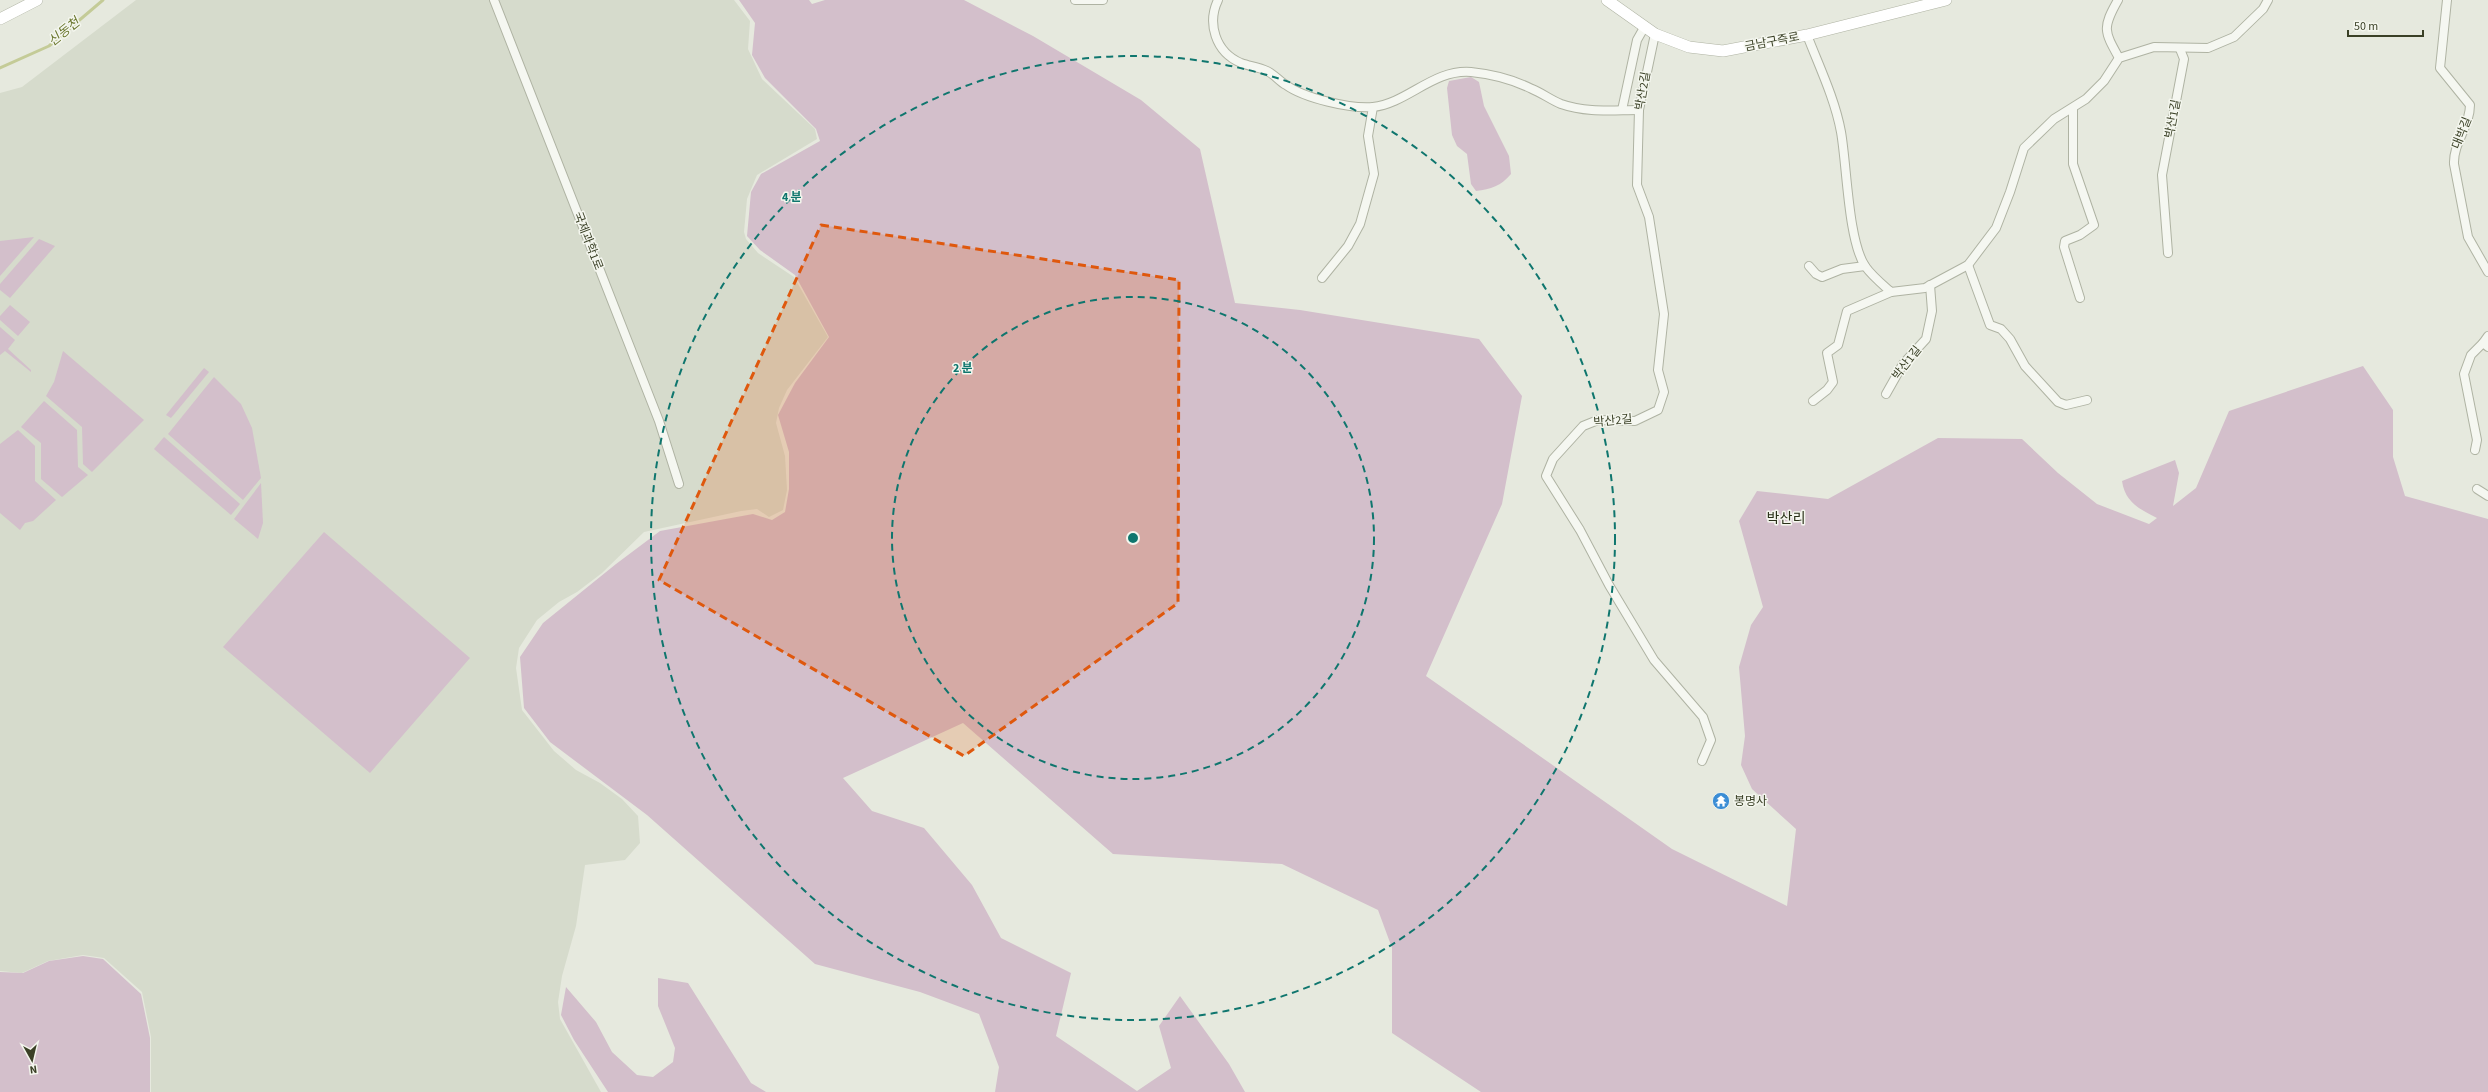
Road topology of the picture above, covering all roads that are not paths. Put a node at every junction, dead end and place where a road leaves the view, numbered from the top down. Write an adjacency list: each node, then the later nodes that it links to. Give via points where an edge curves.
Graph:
1 (38, 0): 11 (main road)
2 (494, 0): 35 (street, 국제과학1로, via 659,421)
3 (1076, 0): 4 (street)
4 (1103, 0)
5 (1218, 0): 17 (street, via 1212,12 1211,25 1218,43 1239,62 1267,71 1286,86 1308,96 1360,107)
6 (1607, 0): 12 (main road, 금남구즉로)
7 (1946, 0): 14 (main road, 금남구즉로)
8 (2118, 0): 16 (street, via 2109,15 2106,27 2107,38)
9 (2268, 0): 15 (street, via 2263,9 2234,37 2208,48)
10 (2447, 0): 25 (street, 대박길, via 2440,68 2470,105 2470,117 2454,154 2454,164 2468,237)
11 (0, 20)
12 (1645, 26): 13 (main road, 금남구즉로); 19 (street, via 1637,40)
13 (1654, 34): 14 (main road, 금남구즉로, via 1689,47 1723,51); 20 (street, 박산2길)
14 (1807, 34): 24 (street, via 1833,102 1841,131 1852,219)
15 (2180, 49): 16 (street, via 2154,47); 21 (street, 박산1길, via 2184,59 2162,174)
16 (2119, 58): 18 (street, via 2104,81)
17 (1373, 107): 19 (street, via 1390,102 1427,82 1470,72 1512,81 1532,88 1560,104 1579,109); 26 (street, via 1368,136 1374,174 1360,224 1348,246)
18 (2073, 109): 22 (street, via 2054,119 2024,148 1996,228); 29 (street, via 2073,164 2094,225 2065,241 2064,247)
19 (1622, 110): 20 (street)
20 (1639, 110): 38 (street, 박산2길, via 1637,185 1649,217 1664,314 1658,370 1664,392 1658,410 1635,421 1598,420 1583,426 1553,459 1546,476 1654,660 1703,717 1711,740)
21 (2168, 253)
22 (1968, 265): 27 (street); 32 (street, via 1990,325 2001,329 2010,339 2025,366 2044,389 2066,406)
23 (1809, 266): 24 (street, via 1816,274 1822,276 1842,269)
24 (1865, 266): 28 (street)
25 (2488, 272)
26 (1322, 278)
27 (1930, 285): 28 (street); 31 (street, 박산1길, via 1932,310 1926,339 1903,364)
28 (1891, 292): 33 (street, via 1847,311 1838,345 1827,353 1833,382)
29 (2080, 298)
30 (2486, 342): 34 (street, via 2471,355 2464,374 2477,440)
31 (1886, 394)
32 (2087, 400)
33 (1813, 401)
34 (2475, 450)
35 (679, 484)
36 (2477, 489): 37 (street)
37 (2488, 496)
38 (1702, 761)

